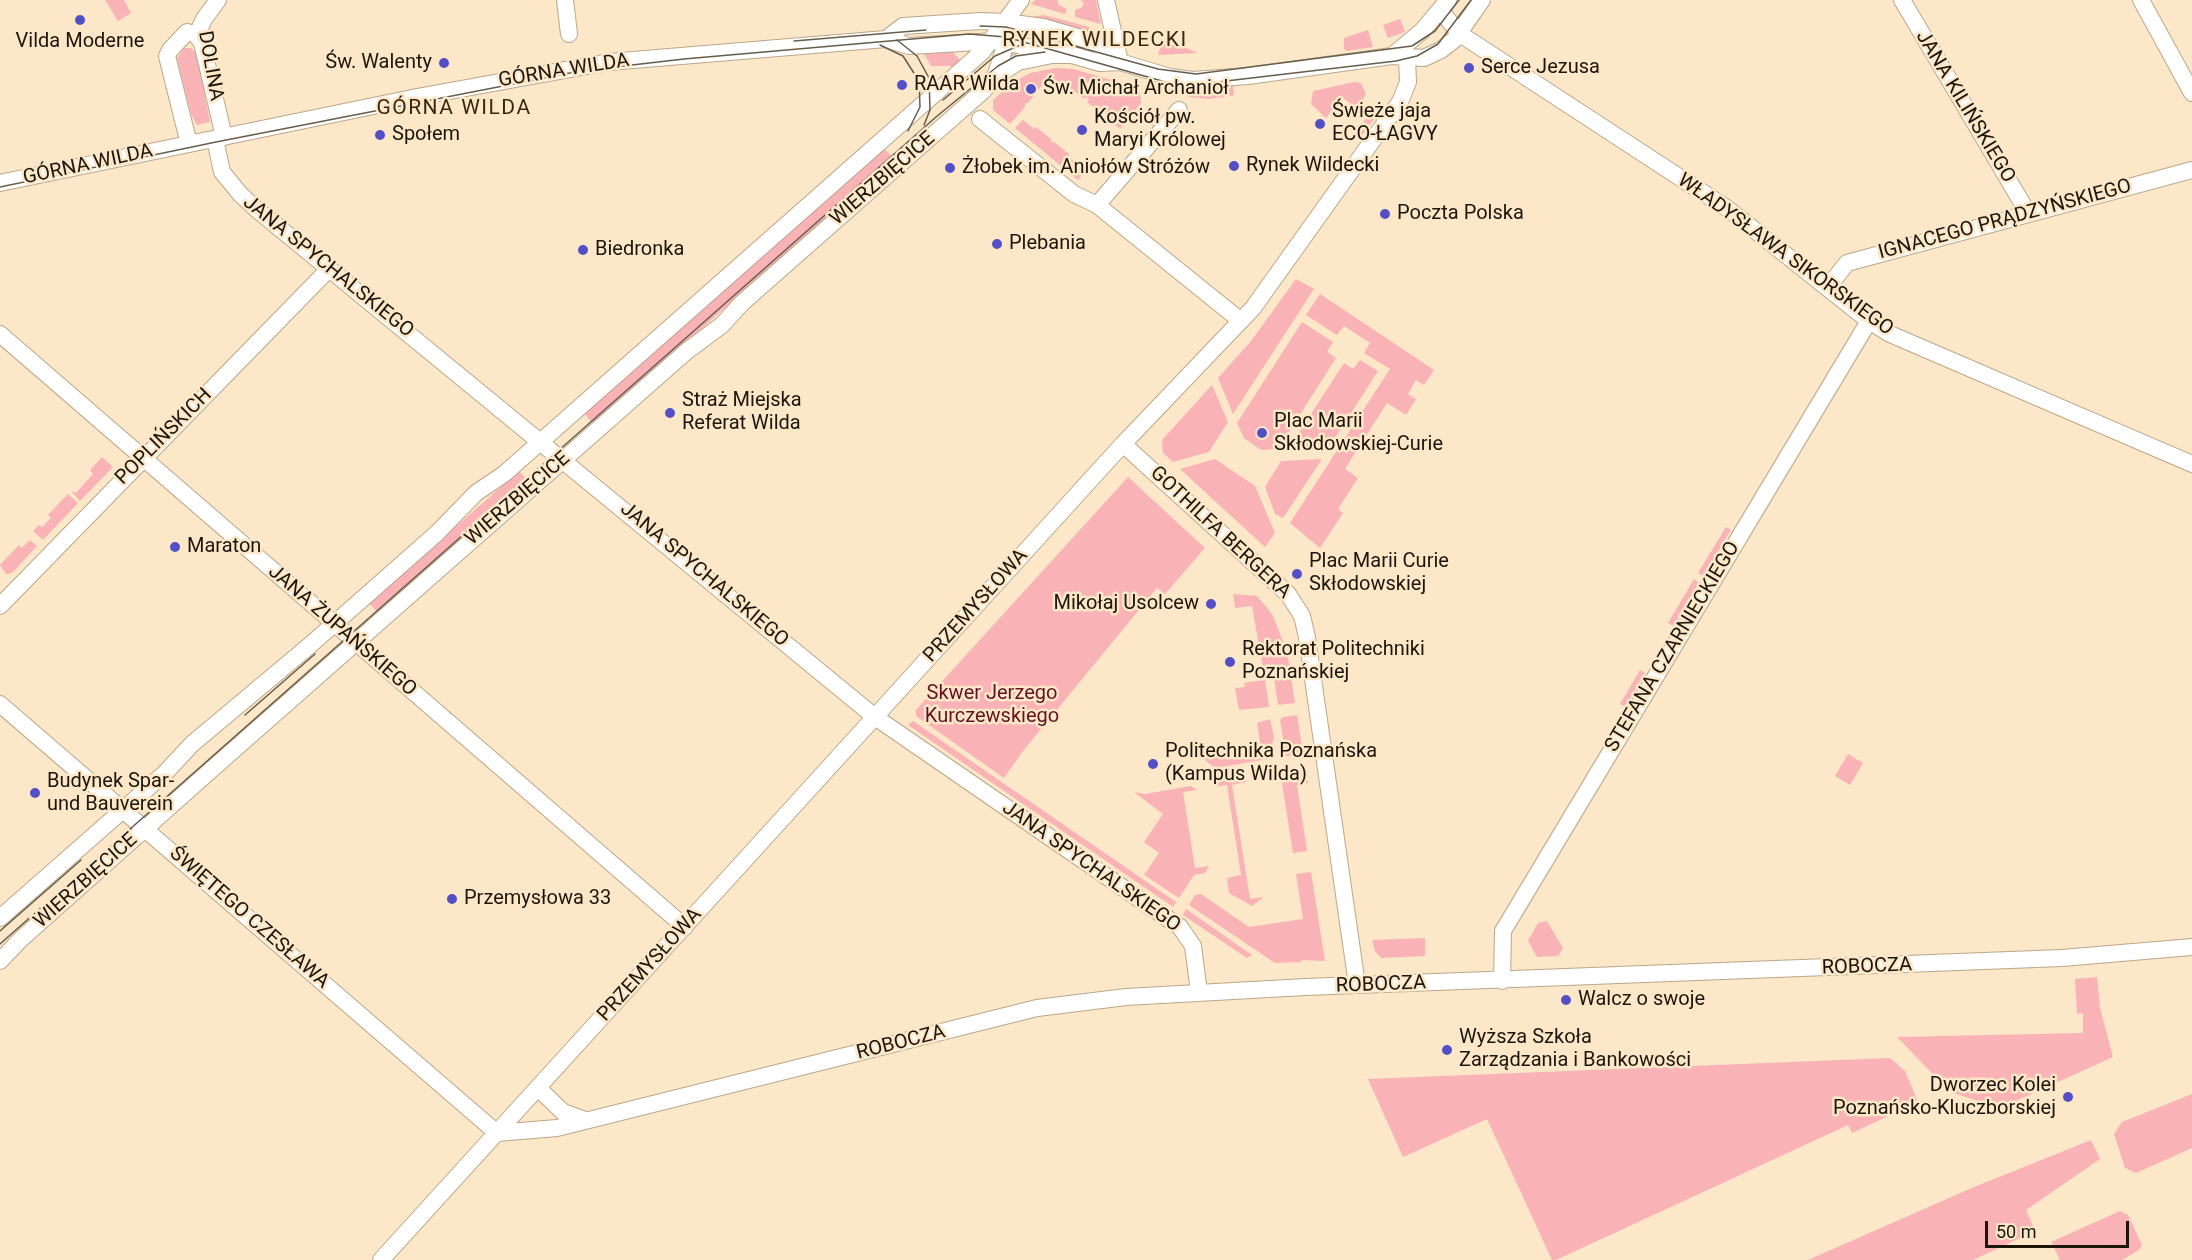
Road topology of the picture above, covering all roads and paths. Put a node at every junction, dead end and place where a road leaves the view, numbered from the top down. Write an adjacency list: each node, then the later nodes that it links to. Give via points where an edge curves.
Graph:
1 (218, 0): 15 (street, DOLINA, via 200,26)
2 (565, 0): 10 (street)
3 (1021, 0): 9 (street)
4 (1106, 0): 19 (street)
5 (1482, 0): 11 (street)
6 (1902, 0): 29 (street, JANA KILIŃSKIEGO)
7 (2141, 0): 21 (street)
8 (1444, 5): 11 (street, WŁADYSŁAWA SIKORSKIEGO); 17 (street)
9 (1006, 22): 12 (street, GÓRNA WILDA, via 903,26); 14 (street); 19 (street, GÓRNA WILDA, via 1084,39 1108,50)
10 (569, 34)
11 (1460, 34): 17 (street, via 1435,54 1424,58); 31 (street, WŁADYSŁAWA SIKORSKIEGO, via 1728,209)
12 (886, 39): 13 (street, GÓRNA WILDA, via 909,46); 24 (street, GÓRNA WILDA, via 590,64)
13 (959, 41): 14 (street, GÓRNA WILDA); 18 (street, via 972,49)
14 (1000, 42): 16 (street, GÓRNA WILDA); 18 (street, WIERZBIĘCICE); 20 (street)
15 (202, 44): 24 (street, DOLINA); 25 (street, via 195,34 187,32 167,57)
16 (1072, 54): 19 (street, GÓRNA WILDA, via 1100,63); 20 (street, WIERZBIĘCICE, via 1018,62)
17 (1400, 57): 19 (street, via 1193,80); 32 (street, PRZEMYSŁOWA, via 1408,82 1400,102)
18 (971, 62): 35 (street, WIERZBIĘCICE)
19 (1120, 62)
20 (995, 77): 37 (street, WIERZBIĘCICE, via 722,325)
21 (2192, 93)
22 (1179, 110): 28 (street)
23 (980, 119): 28 (street, via 1074,194)
24 (220, 138): 25 (street, GÓRNA WILDA); 30 (street, JANA SPYCHALSKIEGO, via 221,170 237,192)
25 (189, 144): 27 (street, GÓRNA WILDA)
26 (2192, 170): 29 (street, IGNACEGO PRĄDZYŃSKIEGO)
27 (0, 183)
28 (1097, 205): 32 (street)
29 (2028, 213): 31 (street, IGNACEGO PRĄDZYŃSKIEGO, via 1847,263)
30 (329, 269): 35 (street, JANA SPYCHALSKIEGO); 38 (street, POPLIŃSKICH)
31 (1828, 287): 33 (street, WŁADYSŁAWA SIKORSKIEGO)
32 (1241, 321): 36 (street, PRZEMYSŁOWA)
33 (1869, 321): 39 (street, WŁADYSŁAWA SIKORSKIEGO, via 1890,334); 51 (street, STEFANA CZARNIECKIEGO, via 1503,931)
34 (0, 334): 38 (street, JANA ŻUPAŃSKIEGO)
35 (542, 441): 37 (street, JANA SPYCHALSKIEGO); 41 (street, WIERZBIĘCICE, via 476,493)
36 (1123, 444): 44 (street, PRZEMYSŁOWA); 52 (street, GOTHILFA BERGERA, via 1288,594 1302,616)
37 (564, 459): 42 (street, WIERZBIĘCICE); 44 (street, JANA SPYCHALSKIEGO)
38 (143, 460): 40 (street, POPLIŃSKICH); 41 (street, JANA ŻUPAŃSKIEGO)
39 (2192, 464)
40 (0, 606)
41 (335, 623): 42 (street, JANA ŻUPAŃSKIEGO); 45 (street, WIERZBIĘCICE, via 192,744)
42 (356, 642): 46 (street, WIERZBIĘCICE); 48 (street, JANA ŻUPAŃSKIEGO)
43 (0, 704): 45 (street, ŚWIĘTEGO CZESŁAWA)
44 (875, 717): 48 (street, PRZEMYSŁOWA); 53 (street, JANA SPYCHALSKIEGO, via 1180,927 1193,946)
45 (123, 809): 46 (street, ŚWIĘTEGO CZESŁAWA); 47 (street, WIERZBIĘCICE)
46 (146, 828): 50 (street, WIERZBIĘCICE); 56 (street, ŚWIĘTEGO CZESŁAWA)
47 (0, 918)
48 (685, 927): 54 (street, PRZEMYSŁOWA)
49 (2192, 947): 51 (street, ROBOCZA, via 2038,960)
50 (0, 961)
51 (1502, 981): 52 (street, ROBOCZA)
52 (1357, 986): 53 (street, ROBOCZA)
53 (1199, 992): 55 (street, ROBOCZA, via 1037,1008)
54 (538, 1088): 55 (street, via 563,1112); 56 (street, PRZEMYSŁOWA)
55 (585, 1120): 56 (street, ROBOCZA, via 557,1128)
56 (497, 1133): 57 (street, PRZEMYSŁOWA)
57 (381, 1260)

